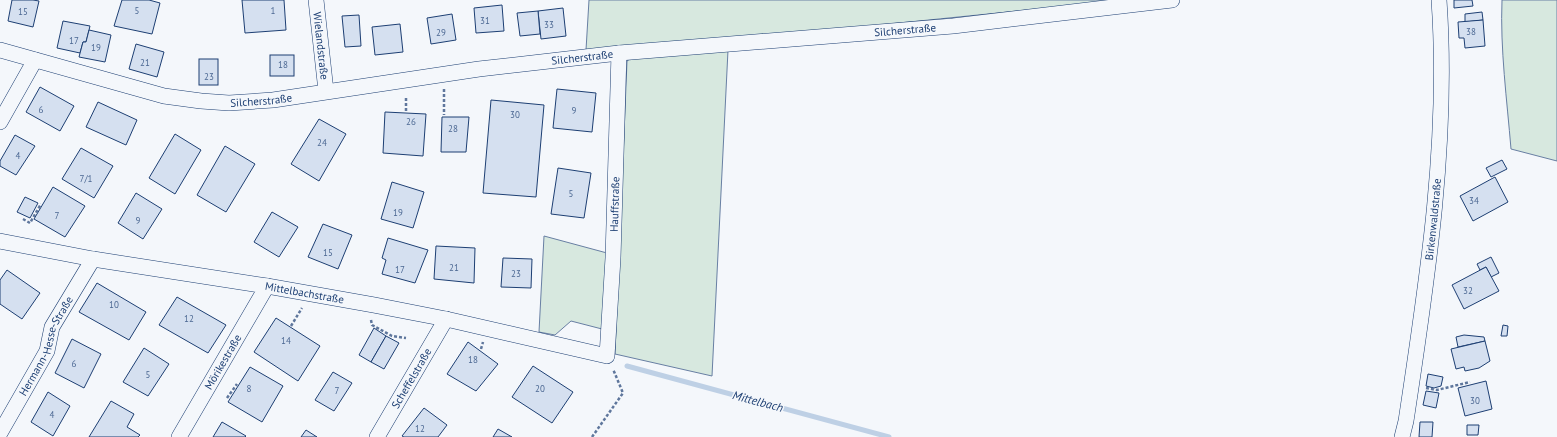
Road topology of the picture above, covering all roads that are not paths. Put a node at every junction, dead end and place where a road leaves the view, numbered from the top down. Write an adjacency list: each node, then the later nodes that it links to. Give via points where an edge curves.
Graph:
1 (316, 0): 7 (street, Wielandstraße)
2 (1172, 0): 5 (street, Silcherstraße, via 953,26)
3 (1439, 0): 17 (street, Birkenwaldstraße, via 1442,49 1441,132 1426,292)
4 (0, 50): 6 (street, Silcherstraße)
5 (618, 53): 7 (street, Silcherstraße); 13 (street, Hauffstraße)
6 (35, 60): 7 (street, Silcherstraße, via 164,96 201,102 273,100); 8 (street)
7 (326, 91)
8 (0, 122)
9 (0, 241): 10 (street, Mittelbachstraße)
10 (93, 259): 11 (street, Mittelbachstraße); 14 (street, Hermann-Hesse-Straße, via 52,328 47,351)
11 (267, 286): 12 (street, Mittelbachstraße); 15 (street, Mörikestraße)
12 (446, 319): 13 (street, Mittelbachstraße); 16 (street, Scheffelstraße)
13 (607, 356)
14 (0, 433)
15 (179, 437)
16 (376, 437)
17 (1402, 437)

